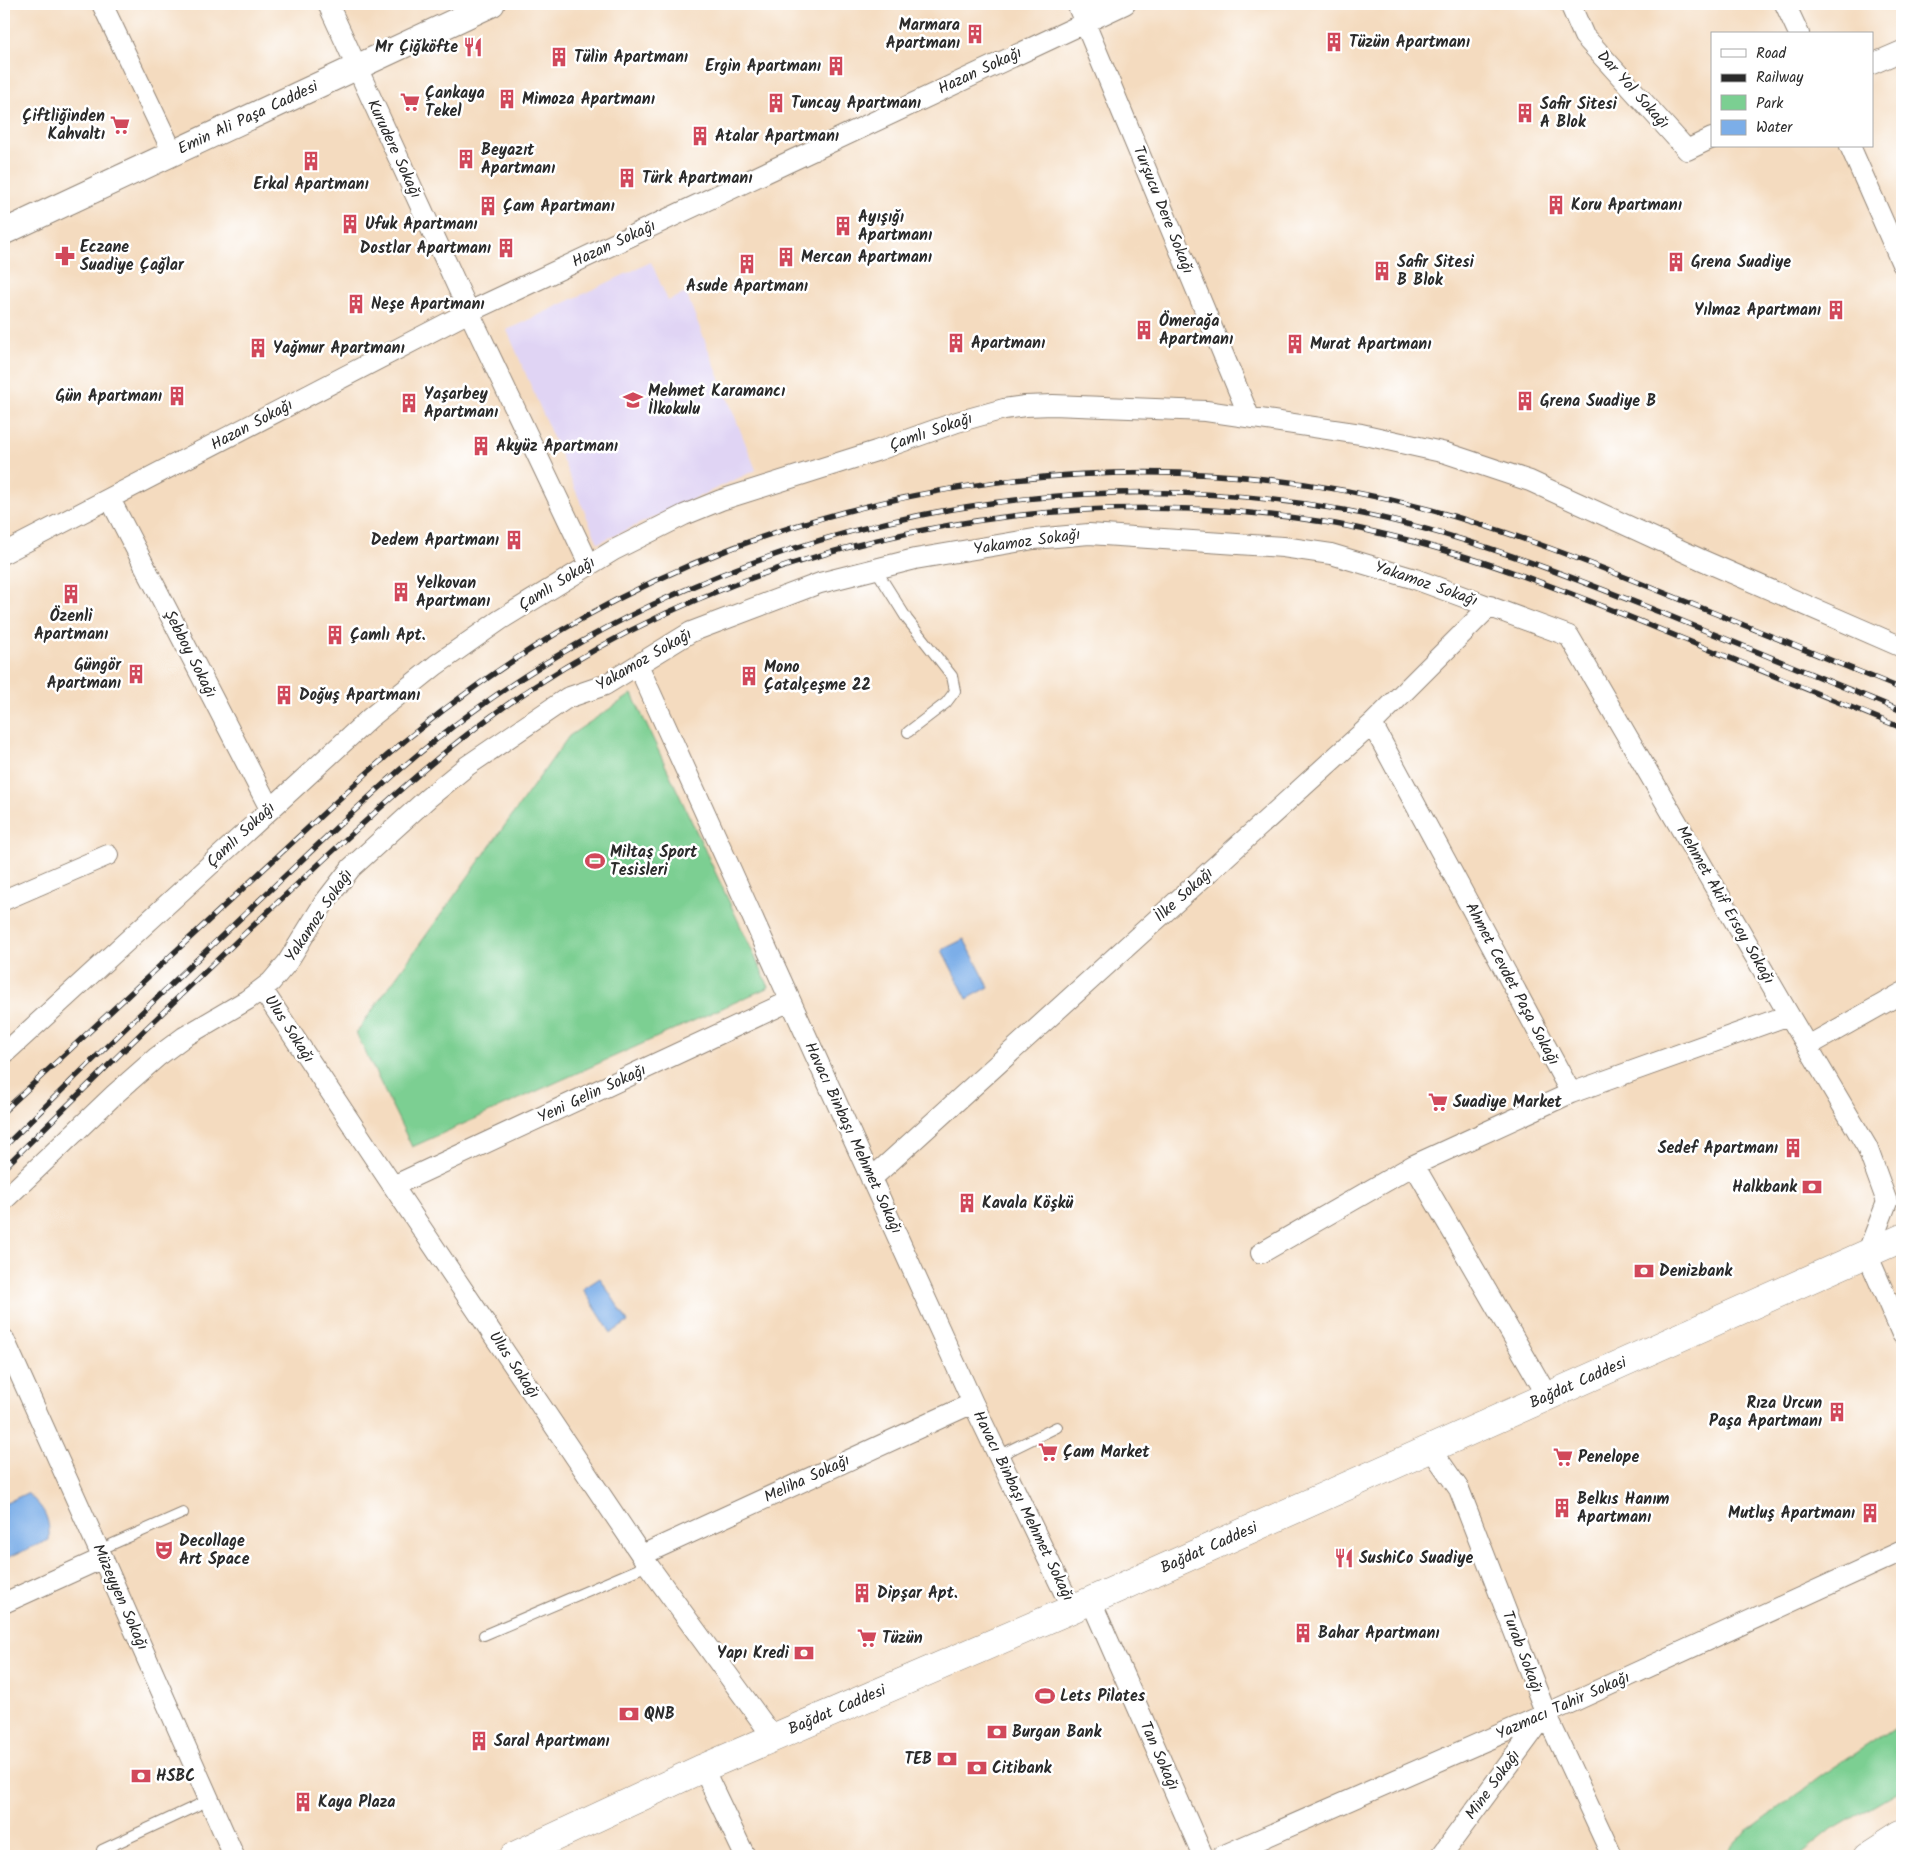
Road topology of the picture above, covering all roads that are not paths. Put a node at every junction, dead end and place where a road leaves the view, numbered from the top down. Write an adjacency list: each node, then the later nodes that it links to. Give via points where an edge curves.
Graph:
1 (102, 4): 14 (street)
2 (328, 4): 11 (street, Kurudere Sokağı)
3 (492, 4): 11 (street, Emin Ali Paşa Caddesi)
4 (1125, 4): 7 (street, Hazan Sokağı)
5 (1570, 4): 12 (street, Dar Yol Sokağı, via 1584,36 1687,150)
6 (1785, 4): 8 (street)
7 (1081, 12): 17 (street, Hazan Sokağı); 18 (street, Turşucu Dere Sokağı)
8 (1798, 32)
9 (1902, 51): 10 (street)
10 (1874, 63)
11 (356, 68): 14 (street, Emin Ali Paşa Caddesi); 17 (street, Kurudere Sokağı)
12 (1711, 138)
13 (1851, 148): 16 (street)
14 (173, 153): 15 (street, Emin Ali Paşa Caddesi)
15 (6, 226)
16 (1902, 264)
17 (469, 312): 19 (street, Hazan Sokağı); 21 (street, Kurudere Sokağı)
18 (1249, 416): 21 (street, Çamlı Sokağı, via 1177,409 1067,405 999,410 706,506 648,531); 24 (street, Çamlı Sokağı, via 1386,439 1503,471)
19 (110, 499): 20 (street, Hazan Sokağı); 28 (street, Şebboy Sokağı)
20 (4, 553)
21 (589, 564): 28 (street, Çamlı Sokağı, via 436,665 370,718)
22 (875, 568): 23 (street, Yakamoz Sokağı, via 1043,537 1107,534 1316,551 1395,572); 25 (street, Yakamoz Sokağı, via 803,588 697,629); 27 (lane, via 907,619 952,676 955,691 946,703)
23 (1490, 606): 26 (street, İlke Sokağı); 34 (street, Mehmet Akif Ersoy Sokağı, via 1569,636)
24 (1902, 647)
25 (638, 665): 31 (street, Yakamoz Sokağı, via 605,686 567,698 476,759 437,790 351,868 330,894 288,963); 33 (street, Havacı Binbaşı Mehmet Sokağı)
26 (1372, 724): 37 (street, Ahmet Cevdet Paşa Sokağı); 39 (street, İlke Sokağı)
27 (908, 732)
28 (270, 809): 36 (street, Çamlı Sokağı)
29 (108, 855): 30 (street)
30 (4, 900)
31 (262, 989): 40 (street, Ulus Sokağı); 41 (street, Yakamoz Sokağı, via 157,1057)
32 (1902, 993): 35 (street)
33 (790, 1001): 39 (street, Havacı Binbaşı Mehmet Sokağı); 40 (street, Yeni Gelin Sokağı)
34 (1789, 1015): 35 (street, Mehmet Akif Ersoy Sokağı); 37 (street)
35 (1808, 1046): 44 (street, Mehmet Akif Ersoy Sokağı, via 1867,1147 1887,1202)
36 (4, 1054)
37 (1571, 1093): 38 (street)
38 (1414, 1165): 43 (street); 47 (street)
39 (871, 1179): 48 (street, Havacı Binbaşı Mehmet Sokağı)
40 (393, 1186): 55 (street, Ulus Sokağı)
41 (4, 1200)
42 (1902, 1238): 44 (main road, Bağdat Caddesi)
43 (1261, 1253)
44 (1867, 1254): 45 (street); 47 (main road, Bağdat Caddesi)
45 (1902, 1334)
46 (4, 1339): 54 (street, Müzeyyen Sokağı)
47 (1548, 1397): 50 (main road, Bağdat Caddesi)
48 (973, 1402): 51 (street, Havacı Binbaşı Mehmet Sokağı); 55 (street, Meliha Sokağı)
49 (1057, 1427): 51 (lane)
50 (1431, 1449): 57 (main road, Bağdat Caddesi); 59 (street, Turab Sokağı, via 1459,1489)
51 (998, 1456): 57 (street, Havacı Binbaşı Mehmet Sokağı)
52 (183, 1513): 54 (lane)
53 (1902, 1551): 59 (street, Yazmacı Tahir Sokağı)
54 (101, 1554): 56 (street); 62 (street, Müzeyyen Sokağı)
55 (645, 1560): 58 (lane); 60 (street, Ulus Sokağı)
56 (4, 1603)
57 (1082, 1605): 60 (main road, Bağdat Caddesi); 68 (street, Tan Sokağı)
58 (484, 1635)
59 (1546, 1714): 69 (street, Yazmacı Tahir Sokağı); 70 (street, Mine Sokağı); 71 (street, Turab Sokağı)
60 (773, 1737): 61 (main road, Bağdat Caddesi)
61 (703, 1768): 66 (main road, Bağdat Caddesi); 67 (street)
62 (209, 1800): 64 (lane); 65 (street, Müzeyyen Sokağı)
63 (1902, 1834): 72 (main road)
64 (102, 1850)
65 (234, 1856)
66 (514, 1856)
67 (745, 1856)
68 (1203, 1856)
69 (1222, 1856)
70 (1441, 1856)
71 (1612, 1856)
72 (1868, 1856)

